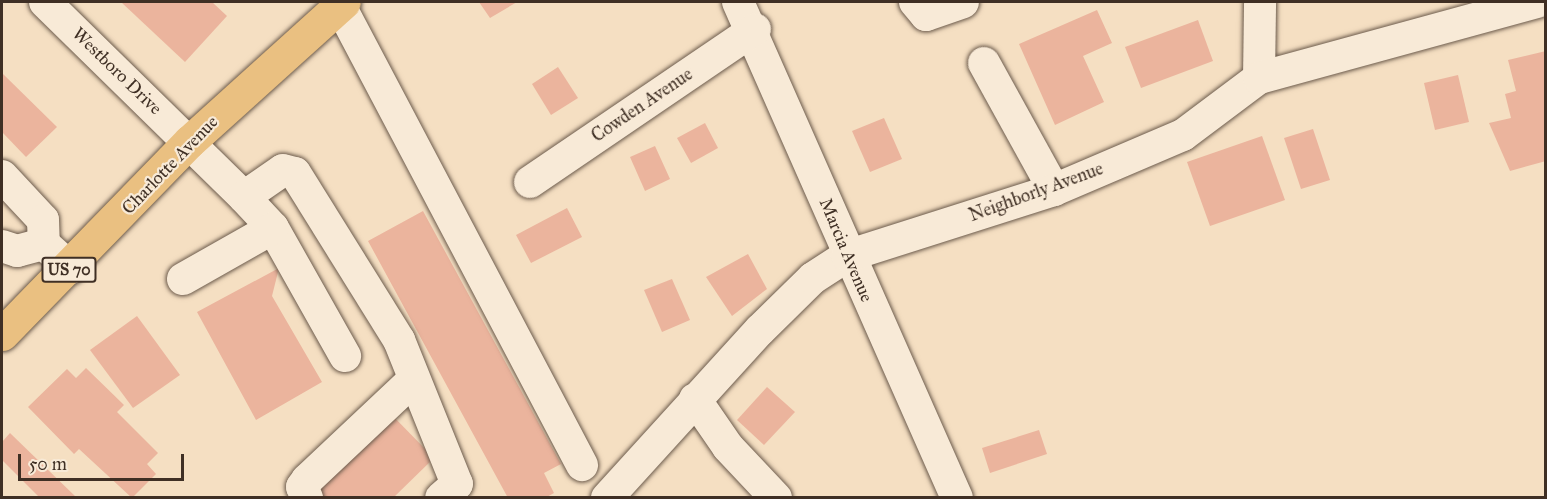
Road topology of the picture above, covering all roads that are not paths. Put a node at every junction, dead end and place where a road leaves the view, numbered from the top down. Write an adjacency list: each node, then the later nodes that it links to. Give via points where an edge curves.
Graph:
1 (45, 2): 11 (street, Westboro Drive)
2 (738, 2): 8 (street, Marcia Avenue)
3 (915, 2): 4 (street, via 926,15)
4 (963, 2)
5 (1260, 2): 10 (street)
6 (1537, 2): 10 (street, Neighborly Avenue)
7 (342, 4): 11 (main road, Charlotte Avenue / US 70); 26 (street)
8 (755, 29): 13 (street, Cowden Avenue); 19 (street, Marcia Avenue)
9 (984, 63): 14 (street)
10 (1259, 78): 14 (street, Neighborly Avenue, via 1183,135)
11 (190, 141): 15 (street, Westboro Drive); 20 (main road, Charlotte Avenue / US 70)
12 (2, 176): 17 (street, via 43,220)
13 (530, 182)
14 (1054, 190): 19 (street, Neighborly Avenue)
15 (244, 197): 16 (street, Westboro Drive); 24 (street, via 283,170 294,173 399,340)
16 (273, 228): 21 (street); 23 (street, Westboro Drive)
17 (44, 244): 18 (street, via 16,251); 20 (street)
18 (2, 246)
19 (847, 256): 25 (street, Neighborly Avenue, via 813,278); 31 (street, Marcia Avenue)
20 (71, 268): 22 (main road, Charlotte Avenue / US 70)
21 (183, 279)
22 (5, 323)
23 (345, 356)
24 (413, 380): 27 (street, via 308,480 302,487); 28 (street, via 457,484)
25 (695, 399): 29 (street, Neighborly Avenue); 30 (street, via 728,447)
26 (582, 465)
27 (307, 498)
28 (441, 498)
29 (607, 498)
30 (776, 498)
31 (957, 498)

